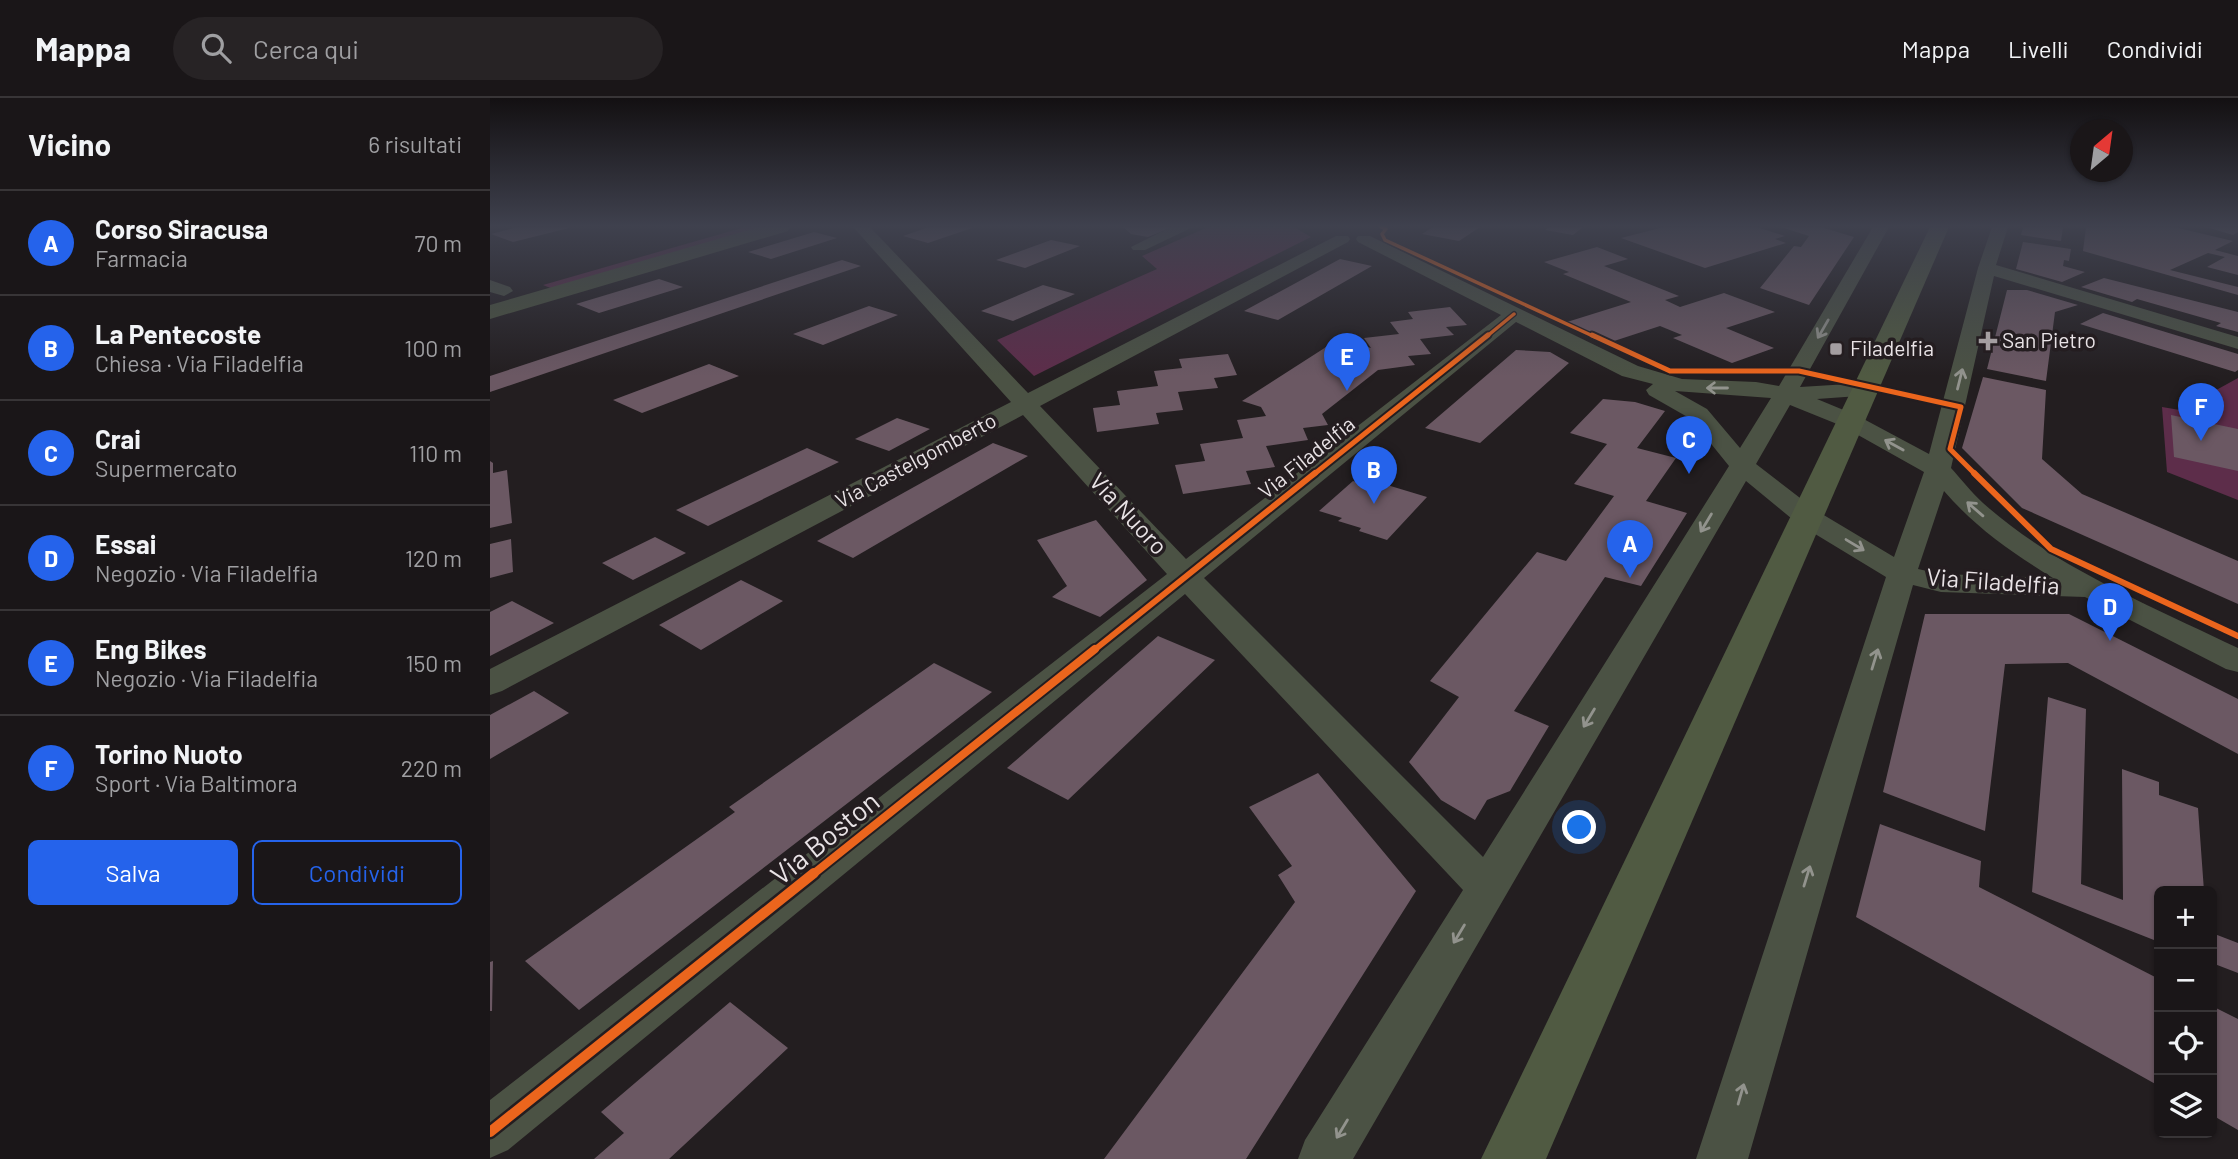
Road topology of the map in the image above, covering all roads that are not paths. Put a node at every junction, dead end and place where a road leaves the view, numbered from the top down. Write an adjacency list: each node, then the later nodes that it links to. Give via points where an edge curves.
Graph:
1 (549, 277): 10 (main road)
2 (613, 277): 11 (main road)
3 (906, 277): 17 (street, Via Nuoro)
4 (1268, 277): 17 (street, Via Castelgomberto)
5 (1440, 277): 12 (street, Via Filadelfia)
6 (1848, 277): 16 (street, one-way to 16)
7 (1918, 277): 15 (main road)
8 (1985, 277): 20 (street, one-way to 8)
9 (2015, 277): 13 (street)
10 (495, 291)
11 (490, 312)
12 (1514, 314): 14 (street, Via Filadelfia); 23 (street, Via Filadelfia)
13 (2238, 343)
14 (1630, 371): 16 (street, Via Filadelfia, one-way to 14, via 1756,388 1681,386); 19 (street, Via Filadelfia, via 1699,414)
15 (1865, 390): 16 (street); 18 (main road)
16 (1784, 394): 18 (street, Via Filadelfia); 19 (street)
17 (1025, 404): 23 (street, Via Nuoro); 26 (street, Via Castelgomberto)
18 (1850, 421): 20 (street, Via Filadelfia, one-way to 18); 21 (main road)
19 (1741, 464): 21 (street, Via Filadelfia); 27 (street, one-way to 27)
20 (1938, 469): 22 (street); 24 (street, Via Filadelfia, one-way to 20, via 2018,544 1973,508)
21 (1807, 517): 22 (street, Via Filadelfia, one-way to 22); 30 (main road)
22 (1902, 573): 24 (street, Via Filadelfia, via 1941,583); 31 (street, one-way to 22)
23 (1186, 577): 27 (street, Via Nuoro); 28 (street, Via Boston)
24 (2091, 588): 25 (street, Via Filadelfia)
25 (2238, 661)
26 (490, 683)
27 (1487, 888): 29 (street, one-way to 29)
28 (490, 1132)
29 (1324, 1159)
30 (1513, 1159)
31 (1722, 1159)

